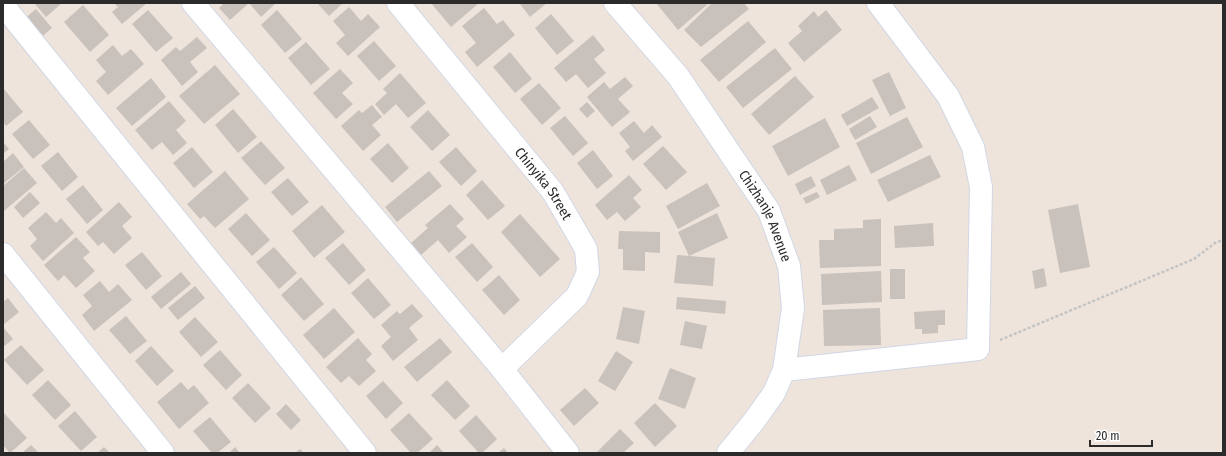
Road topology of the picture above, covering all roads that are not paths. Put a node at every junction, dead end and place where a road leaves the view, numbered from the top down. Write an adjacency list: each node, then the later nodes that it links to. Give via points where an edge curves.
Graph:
1 (192, 3): 7 (street)
2 (398, 3): 7 (street, Chinyika Street, via 553,192 586,249 588,272 577,296)
3 (615, 3): 8 (street, Chizhanje Avenue, via 678,76 769,211 789,266 793,308)
4 (878, 3): 8 (street, via 948,96 974,147 981,186 978,349)
5 (3, 5): 10 (street)
6 (3, 254): 9 (street)
7 (502, 369): 11 (street)
8 (784, 370): 12 (street, Chizhanje Avenue, via 774,393)
9 (163, 453)
10 (365, 453)
11 (568, 453)
12 (728, 453)

